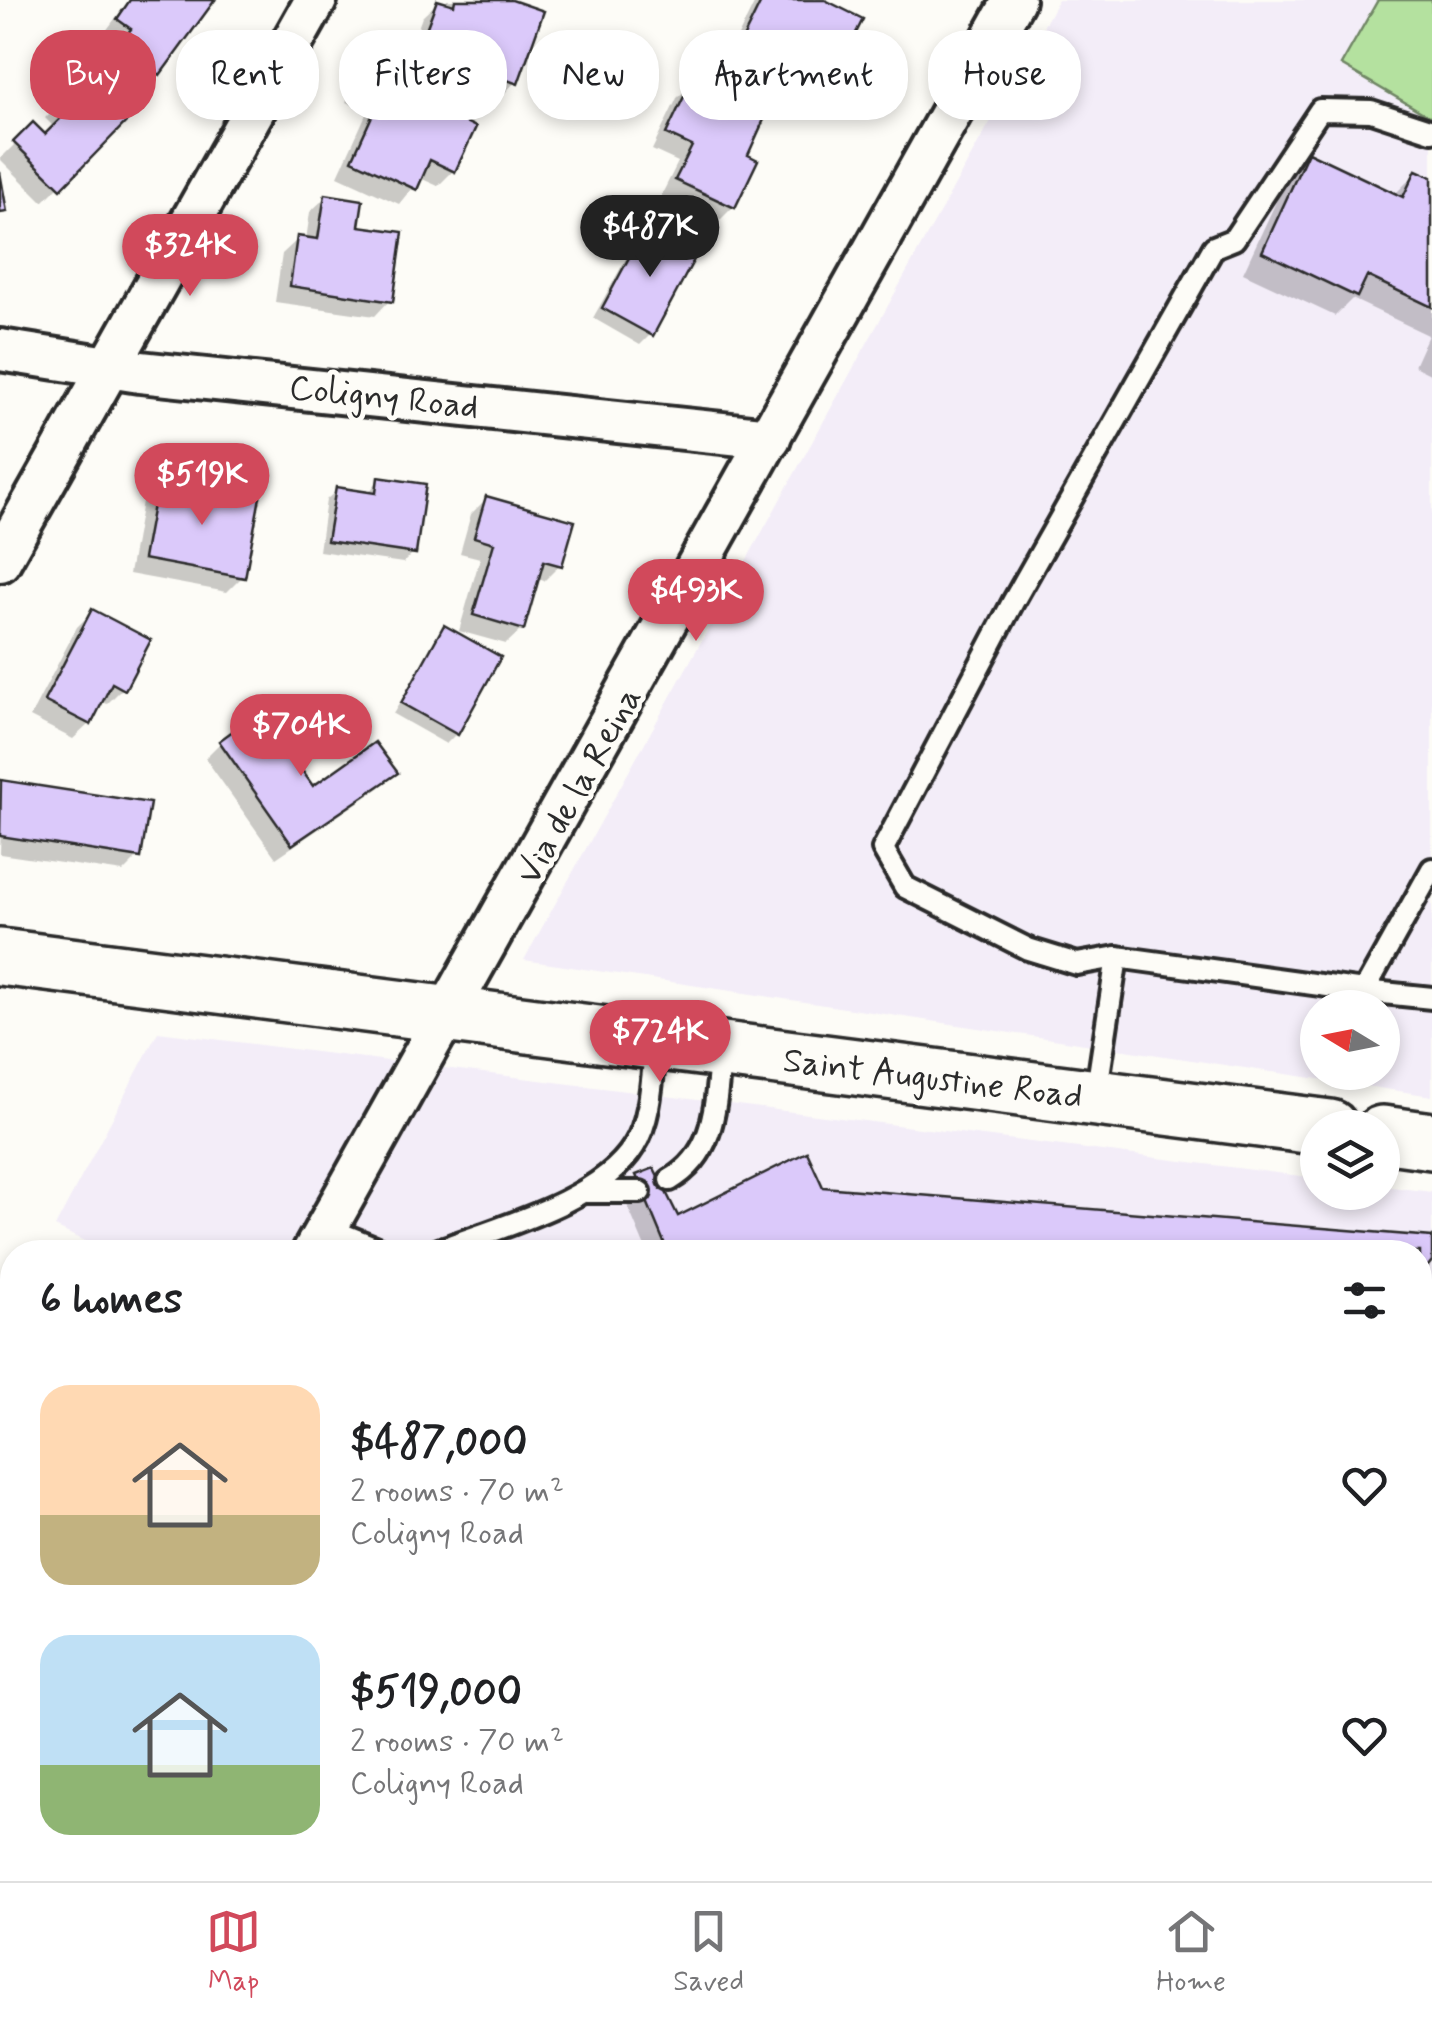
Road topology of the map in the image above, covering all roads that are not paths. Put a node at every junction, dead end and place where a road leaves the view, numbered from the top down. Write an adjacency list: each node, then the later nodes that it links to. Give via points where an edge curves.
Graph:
1 (316, 0): 5 (street)
2 (1014, 0): 6 (street, Via de la Reina)
3 (1432, 131): 10 (lane, via 1371,111 1320,110 1234,238 1214,247 882,850 905,887 1028,949 1077,964)
4 (0, 350): 5 (street, Coligny Road)
5 (109, 367): 6 (street, Coligny Road); 7 (street)
6 (770, 438): 15 (street, Via de la Reina)
7 (0, 561)
8 (1432, 869): 12 (lane)
9 (0, 957): 15 (main road, Saint Augustine Road)
10 (1117, 958): 11 (lane); 18 (lane)
11 (1357, 990)
12 (1365, 990)
13 (1400, 995): 14 (lane)
14 (1432, 998)
15 (446, 1015): 16 (main road, Saint Augustine Road); 25 (street, Via de la Reina)
16 (656, 1041): 17 (main road, Saint Augustine Road); 23 (lane, via 635,1146)
17 (721, 1050): 18 (main road, Saint Augustine Road); 22 (lane, via 704,1146 695,1166)
18 (1096, 1097): 19 (main road, Saint Augustine Road)
19 (1300, 1124)
20 (1400, 1137): 21 (main road)
21 (1432, 1141)
22 (670, 1180)
23 (586, 1192): 24 (lane); 26 (lane)
24 (640, 1192)
25 (320, 1240)
26 (464, 1240)

